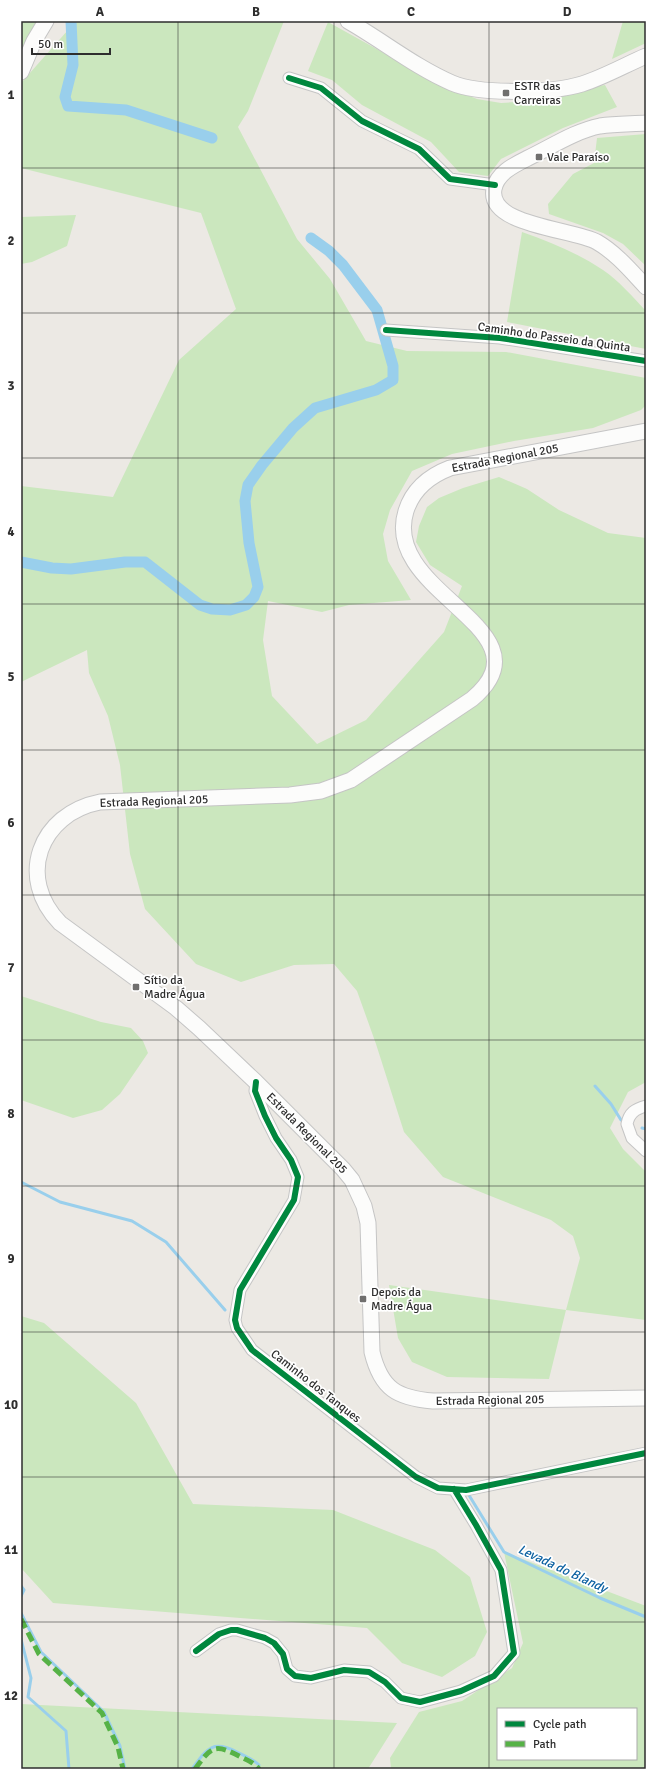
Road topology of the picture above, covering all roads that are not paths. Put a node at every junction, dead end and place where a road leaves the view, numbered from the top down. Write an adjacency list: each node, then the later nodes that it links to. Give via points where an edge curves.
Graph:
1 (46, 21): 4 (main road, via 34,40)
2 (348, 21): 3 (main road, via 433,74 454,84 487,90 555,89 582,84)
3 (646, 56)
4 (21, 72)
5 (289, 78): 7 (street, via 321,88 362,121 419,149 450,179)
6 (646, 123): 7 (main road, via 600,127 574,136 512,165 498,178)
7 (495, 185): 8 (main road, via 495,203 510,216 522,222 579,235 596,242 625,265)
8 (646, 287)
9 (386, 330): 10 (street, Caminho do Passeio da Quinta, via 500,338)
10 (646, 360)
11 (646, 431): 12 (main road, Estrada Regional 205, via 450,468 430,478 412,496 404,518 403,531 411,559 429,581 478,627 493,649 496,659 492,678 472,700 339,786 290,795 100,802 80,807 66,815 43,842 37,879 40,894 52,915 176,1008)
12 (256, 1082): 15 (main road, Estrada Regional 205, via 343,1169 358,1192 368,1223 372,1352 375,1366 389,1387 404,1397 433,1401); 17 (street, Caminho dos Tanques, via 255,1092 265,1116 291,1160 298,1178 294,1200 240,1290 235,1320 237,1328 252,1350 416,1477 438,1488)
13 (646, 1106): 14 (street, via 632,1113 627,1124 632,1138)
14 (646, 1151)
15 (646, 1398)
16 (646, 1453): 17 (street, Caminho dos Tanques, via 466,1490)
17 (454, 1489): 18 (street, via 501,1570 514,1654 494,1676 461,1691 420,1702 401,1698 385,1682 369,1672 344,1670 311,1678 295,1676 287,1669 283,1654 274,1643 237,1630 219,1634)
18 (196, 1651)

